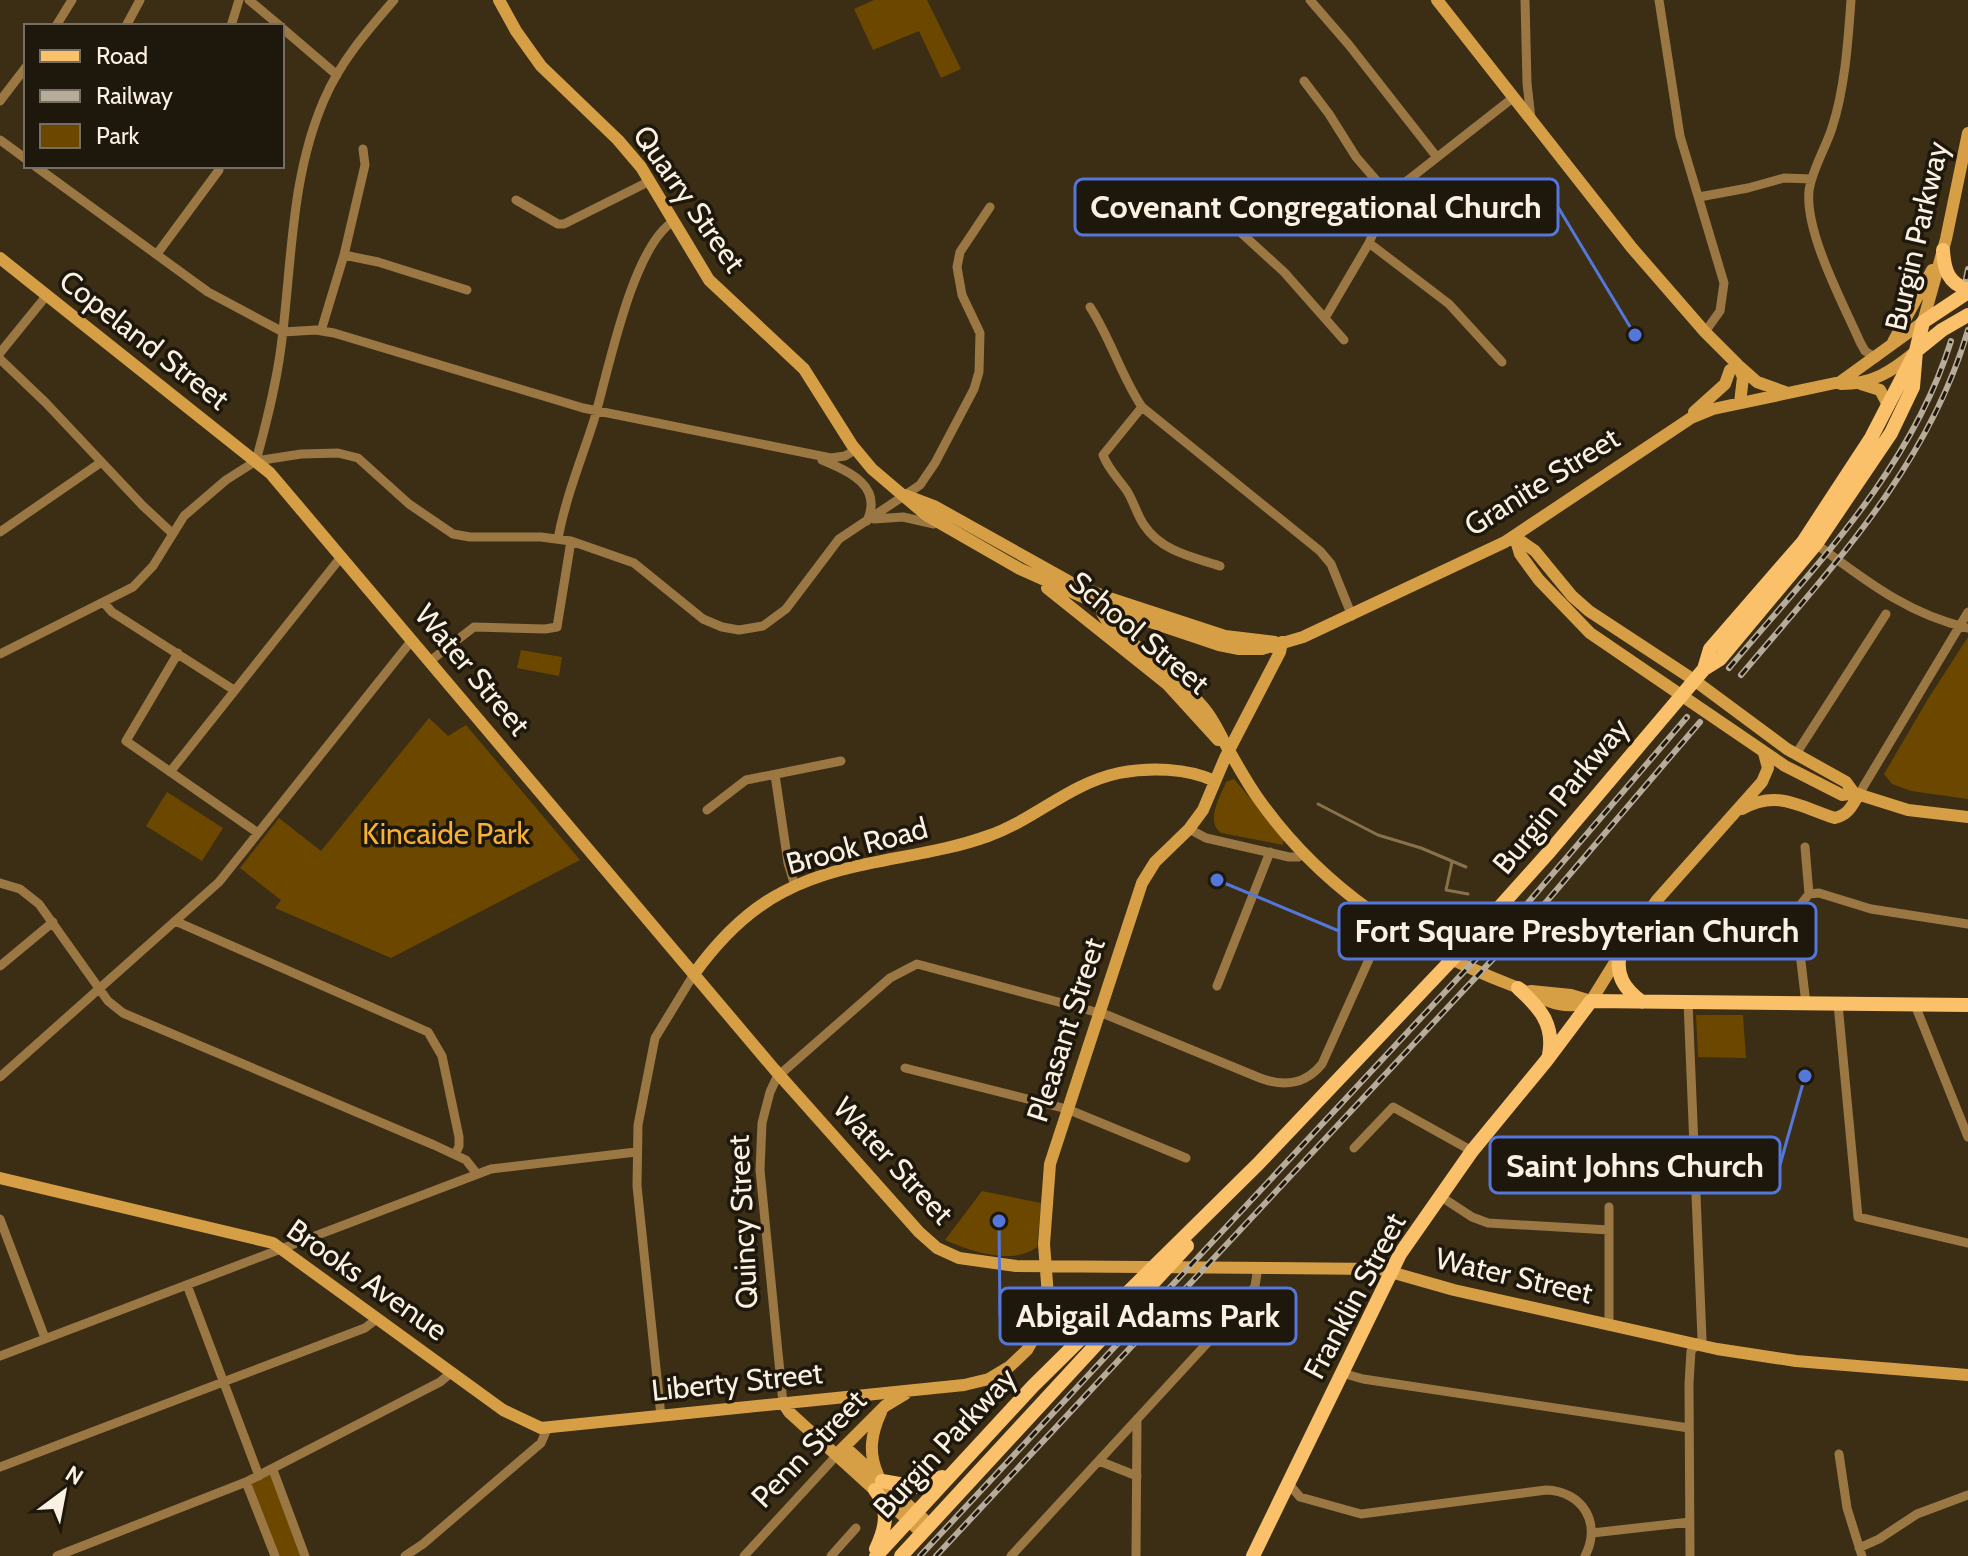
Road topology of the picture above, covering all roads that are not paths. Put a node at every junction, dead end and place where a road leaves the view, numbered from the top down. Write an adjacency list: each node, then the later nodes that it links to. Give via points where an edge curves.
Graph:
1 (72, 0): 12 (street)
2 (140, 0): 13 (street)
3 (239, 0): 14 (street)
4 (249, 0): 15 (street)
5 (394, 0): 18 (street)
6 (499, 0): 31 (main road, Quarry Street, via 541,66 618,140)
7 (1310, 0): 26 (street)
8 (1437, 0): 20 (main road)
9 (1525, 0): 22 (street)
10 (1659, 0): 34 (street, via 1680,136)
11 (1851, 0): 30 (street, via 1833,125)
12 (57, 24)
13 (127, 24)
14 (232, 24)
15 (277, 24)
16 (284, 30): 18 (street)
17 (24, 70): 21 (street)
18 (337, 75): 51 (street, via 321,106 299,188)
19 (1304, 81): 33 (street)
20 (1514, 97): 22 (main road); 26 (street)
21 (0, 101)
22 (1531, 119): 52 (main road)
23 (1968, 133): 39 (main road, Burgin Parkway)
24 (0, 140): 27 (street)
25 (363, 149): 41 (street, via 365,165)
26 (1436, 156): 33 (street)
27 (24, 158)
28 (38, 168): 40 (street)
29 (219, 170): 40 (street)
30 (1812, 179): 34 (street, via 1784,178); 57 (street, via 1809,208 1816,236 1860,342)
31 (650, 181): 35 (street, via 564,224); 37 (main road, Quarry Street)
32 (1169, 186): 48 (street, via 1204,199 1284,272)
33 (1389, 195): 38 (street)
34 (1699, 197): 52 (street, via 1724,288 1718,317)
35 (516, 200)
36 (990, 207): 73 (street, via 960,252 957,267 962,295 980,333 977,378 927,478)
37 (674, 221): 67 (street, via 658,236 635,281); 69 (main road, Quarry Street, via 715,286 804,369)
38 (1369, 243): 48 (street); 59 (street, via 1449,304)
39 (1943, 250): 44 (main road, via 1948,276); 49 (main road, Burgin Parkway); 54 (main road)
40 (157, 254): 51 (street, via 208,292)
41 (344, 255): 43 (street); 50 (street)
42 (0, 258): 45 (main road, Copeland Street)
43 (467, 290)
44 (1968, 291): 49 (main road, Granite Street)
45 (47, 295): 56 (street); 71 (main road, Copeland Street)
46 (1090, 307): 66 (street)
47 (1968, 315): 55 (main road, Granite Street)
48 (1325, 318): 53 (street)
49 (1923, 322): 54 (main road, Granite Street); 55 (main road, Burgin Parkway)
50 (321, 331): 51 (street); 67 (street)
51 (283, 332): 71 (street)
52 (1705, 332): 60 (main road)
53 (1344, 340)
54 (1889, 348): 57 (main road, Granite Street)
55 (1916, 351): 61 (main road, Granite Street, via 1879,378); 65 (main road, Burgin Parkway); 81 (main road, Burgin Parkway, via 1913,387 1899,417)
56 (0, 353)
57 (1876, 358): 62 (main road, Granite Street)
58 (0, 359): 72 (street)
59 (1502, 362)
60 (1734, 367): 63 (main road); 64 (main road, via 1733,390); 68 (main road, via 1723,387)
61 (1858, 383): 62 (main road, Granite Street); 65 (main road, via 1880,390)
62 (1834, 384): 63 (main road, Granite Street)
63 (1788, 393): 64 (main road, Granite Street)
64 (1740, 403): 68 (main road, Granite Street)
65 (1888, 405): 97 (main road, Burgin Parkway, via 1803,542 1710,649)
66 (1142, 407): 84 (street, via 1103,455 1107,465 1155,538 1168,548); 90 (street, via 1320,551 1331,564)
67 (596, 411): 70 (street); 79 (street)
68 (1684, 422): 78 (main road, Granite Street)
69 (855, 450): 70 (street, via 840,458); 73 (main road, Quarry Street)
70 (809, 455): 74 (street, via 839,467 866,487 872,502)
71 (256, 461): 77 (street, via 202,498); 79 (street, via 348,454 453,534); 82 (main road, Water Street)
72 (100, 463): 75 (street); 77 (street)
73 (905, 495): 74 (street); 76 (main road, Granite Street); 85 (main road, Granite Street)
74 (867, 521): 76 (street, via 903,517); 80 (street, via 831,547 783,612 746,630 703,619 634,563)
75 (4, 526)
76 (949, 529): 83 (main road, Granite Street)
77 (172, 533): 86 (street, via 144,578)
78 (1515, 537): 90 (main road, Granite Street); 97 (main road, via 1535,551 1589,611); 99 (main road, via 1529,567 1574,618)
79 (558, 539): 80 (street)
80 (571, 541): 96 (street, via 557,627 474,627)
81 (1820, 547): 91 (street, via 1889,597); 97 (main road, Burgin Parkway, via 1720,659)
82 (341, 557): 92 (main road, Water Street); 98 (street)
83 (1009, 563): 87 (main road, Granite Street); 100 (main road, School Street, via 1157,676)
84 (1220, 566)
85 (1094, 592): 87 (main road, School Street); 93 (main road, Granite Street, via 1231,638)
86 (104, 603): 94 (street); 95 (street)
87 (1103, 606): 93 (main road, Granite Street, via 1232,648 1262,649); 100 (main road, School Street, via 1108,623 1205,709)
88 (1968, 612): 91 (street)
89 (1886, 614): 102 (street)
90 (1352, 616): 93 (main road, Granite Street)
91 (1964, 627): 107 (street)
92 (412, 640): 96 (main road, Water Street); 112 (street)
93 (1282, 642): 100 (main road, Pleasant Street)
94 (178, 653): 98 (street); 104 (street, via 126,741)
95 (0, 654)
96 (430, 661): 125 (main road, Water Street)
97 (1699, 674): 99 (main road, Burgin Parkway); 102 (main road, via 1725,703)
98 (234, 690): 104 (street)
99 (1682, 694): 101 (main road); 148 (main road, Burgin Parkway, via 1489,920)
100 (1228, 751): 106 (main road, Pleasant Street); 115 (main road, School Street, via 1259,799)
101 (1764, 753): 107 (main road, via 1834,792); 109 (main road, via 1766,774)
102 (1796, 754): 107 (main road, via 1846,782)
103 (841, 761): 105 (street)
104 (170, 772): 112 (street)
105 (775, 775): 108 (street, via 742,782); 117 (street)
106 (1215, 781): 111 (main road, Pleasant Street); 117 (main road, Brook Road, via 1171,771 1115,774 1079,785 987,837)
107 (1856, 794): 109 (main road, via 1849,811 1835,818 1780,799); 110 (main road, via 1917,812)
108 (707, 810)
109 (1739, 810): 123 (main road, via 1665,890)
110 (1968, 817)
111 (1189, 829): 114 (street, via 1201,837); 136 (main road, Pleasant Street, via 1146,876)
112 (258, 833): 119 (street, via 219,882)
113 (1805, 847): 118 (street)
114 (1270, 852): 115 (street, via 1294,857); 126 (street)
115 (1305, 853): 121 (main road, School Street)
116 (0, 883): 120 (street, via 30,896)
117 (795, 886): 125 (main road, Brook Road, via 749,915)
118 (1809, 894): 122 (street); 132 (street, via 1796,919)
119 (175, 921): 128 (street); 146 (street, via 428,1032 442,1056 459,1141)
120 (53, 922): 124 (street); 128 (street)
121 (1389, 924): 127 (main road, School Street); 136 (street, Quincy Street, via 1322,1064 1303,1080 1279,1084)
122 (1968, 924)
123 (1620, 953): 129 (main road); 130 (main road, via 1623,983)
124 (0, 966)
125 (694, 974): 139 (main road, Water Street); 145 (street, Brook Road, via 653,1043)
126 (1217, 986)
127 (1518, 988): 129 (main road, School Street, via 1565,1006); 137 (main road, via 1547,1020 1551,1041)
128 (100, 990): 140 (street); 146 (street, via 130,1017)
129 (1591, 1001): 130 (main road, School Street); 137 (main road, Franklin Street)
130 (1643, 1002): 131 (main road, School Street)
131 (1688, 1002): 132 (main road, School Street); 164 (street, via 1702,1339)
132 (1806, 1004): 133 (main road, School Street)
133 (1838, 1004): 134 (main road, School Street); 155 (street, via 1858,1217)
134 (1915, 1005): 135 (main road, School Street); 142 (street)
135 (1968, 1005)
136 (1099, 1012): 139 (street, Quincy Street, via 913,965 884,983); 141 (main road, Pleasant Street)
137 (1546, 1061): 144 (main road, Franklin Street)
138 (905, 1068): 141 (street)
139 (779, 1075): 157 (main road, Water Street, via 937,1248 973,1262); 171 (street, Quincy Street, via 765,1112 759,1160)
140 (0, 1077)
141 (1067, 1109): 147 (street); 157 (main road, Pleasant Street, via 1049,1168)
142 (1968, 1137)
143 (1354, 1148): 144 (street, via 1393,1107)
144 (1472, 1151): 151 (main road, Franklin Street)
145 (636, 1152): 149 (street); 173 (street, Brook Road)
146 (455, 1155): 149 (street)
147 (1186, 1158)
148 (1258, 1164): 179 (main road, Burgin Parkway); 192 (main road, Burgin Parkway, via 1158,1280)
149 (477, 1174): 156 (street)
150 (0, 1178): 156 (main road, Brooks Avenue, via 260,1239)
151 (1440, 1196): 154 (street, via 1488,1223); 159 (main road, Franklin Street)
152 (1609, 1207): 154 (street)
153 (0, 1219): 163 (street)
154 (1609, 1230): 162 (street)
155 (1968, 1243)
156 (283, 1249): 160 (street); 161 (main road, Brooks Avenue)
157 (1046, 1267): 158 (main road, Water Street); 170 (main road, Liberty Street, via 1046,1312 1021,1356 981,1382)
158 (1258, 1267): 159 (main road, Water Street); 174 (street, via 1245,1302)
159 (1391, 1272): 162 (main road, Water Street); 167 (main road, Franklin Street)
160 (187, 1285): 163 (street); 169 (street)
161 (378, 1318): 166 (main road, Brooks Avenue); 169 (street, via 365,1328)
162 (1609, 1326): 164 (main road, Water Street)
163 (45, 1338): 165 (street)
164 (1696, 1346): 168 (main road, Water Street, via 1796,1361); 175 (street, via 1691,1351)
165 (0, 1356)
166 (452, 1372): 176 (main road, Brooks Avenue, via 511,1414); 182 (street)
167 (1342, 1373): 175 (street); 186 (main road, Franklin Street)
168 (1968, 1375)
169 (224, 1381): 181 (street); 183 (street)
170 (919, 1389): 171 (main road, Liberty Street); 172 (main road, Penn Street)
171 (783, 1403): 173 (main road, Liberty Street); 177 (main road)
172 (885, 1406): 177 (main road, Penn Street); 187 (main road, via 871,1444)
173 (661, 1416): 176 (main road, Liberty Street)
174 (1137, 1419): 180 (street); 184 (street)
175 (1689, 1428): 190 (street)
176 (547, 1429): 199 (street, via 541,1443)
177 (841, 1451): 187 (main road); 200 (street, Penn Street)
178 (1839, 1454): 194 (street)
179 (964, 1459): 187 (main road, via 922,1487); 189 (main road, Burgin Parkway)
180 (1099, 1461): 184 (street); 204 (street)
181 (0, 1467)
182 (273, 1470): 183 (street); 198 (street)
183 (259, 1476): 185 (street)
184 (1137, 1476): 205 (street)
185 (246, 1482): 195 (street); 197 (street)
186 (1288, 1483): 193 (street, via 1300,1497 1368,1514 1557,1491 1584,1507); 206 (main road, Franklin Street)
187 (878, 1485): 189 (main road); 202 (main road, via 886,1515)
188 (1968, 1495): 194 (street, via 1917,1514)
189 (912, 1516): 192 (main road); 202 (main road, Burgin Parkway)
190 (1690, 1522): 193 (street); 208 (street)
191 (856, 1528): 201 (street)
192 (926, 1529): 203 (main road, Burgin Parkway)
193 (1592, 1533): 207 (street)
194 (1861, 1552)
195 (72, 1553): 196 (street)
196 (57, 1556)
197 (275, 1556)
198 (305, 1556)
199 (405, 1556)
200 (744, 1556)
201 (831, 1556)
202 (874, 1556)
203 (901, 1556)
204 (1011, 1556)
205 (1136, 1556)
206 (1253, 1556)
207 (1585, 1556)
208 (1690, 1556)

